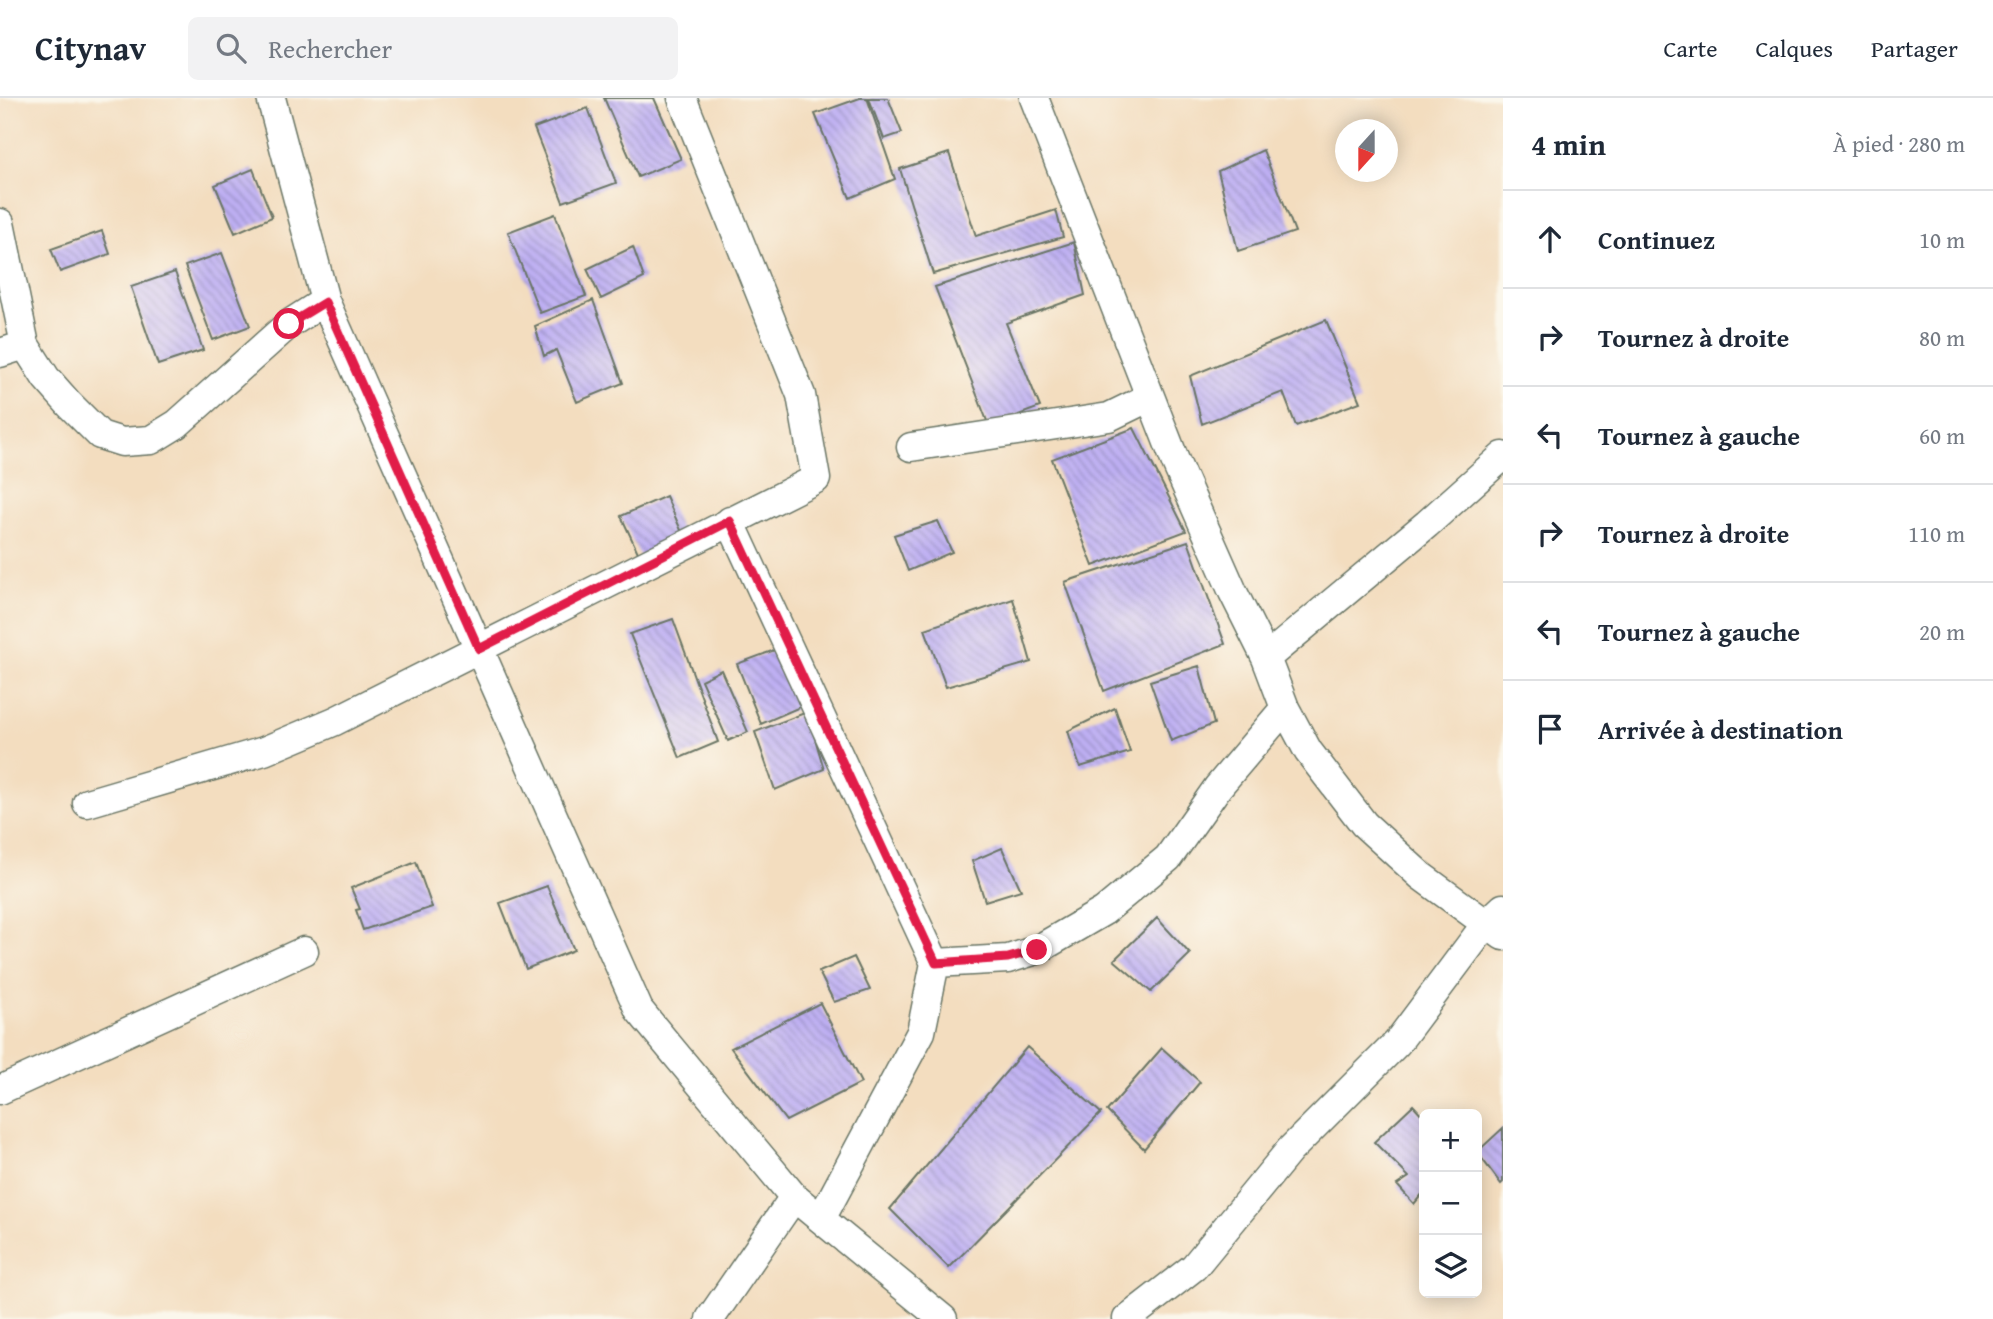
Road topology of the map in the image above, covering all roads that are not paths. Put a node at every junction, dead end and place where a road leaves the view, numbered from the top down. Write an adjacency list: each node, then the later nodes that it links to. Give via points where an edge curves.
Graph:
1 (271, 98): 5 (street)
2 (682, 98): 10 (street, via 801,395 816,479)
3 (1034, 98): 7 (street)
4 (0, 223): 6 (street)
5 (325, 302): 6 (street, via 289,324 177,424 151,440 122,442 100,435); 11 (street)
6 (13, 349)
7 (1150, 397): 8 (street, via 1109,417); 12 (street, via 1227,580)
8 (911, 447)
9 (1503, 456): 12 (street)
10 (730, 521): 11 (street); 17 (street)
11 (479, 649): 14 (street, via 419,682 264,751); 19 (street, via 639,1010)
12 (1266, 658): 13 (street)
13 (1285, 708): 15 (street, via 1308,751 1364,824 1421,876); 17 (street, via 1218,788 1168,858 1104,911 1037,950 1008,958)
14 (86, 803)
15 (1497, 923): 23 (street, via 1396,1043 1290,1150 1194,1267)
16 (304, 951): 18 (street)
17 (936, 963): 20 (street, via 921,1032)
18 (0, 1090)
19 (794, 1197): 20 (street); 21 (street)
20 (821, 1219): 22 (street)
21 (710, 1319)
22 (943, 1319)
23 (1127, 1319)

